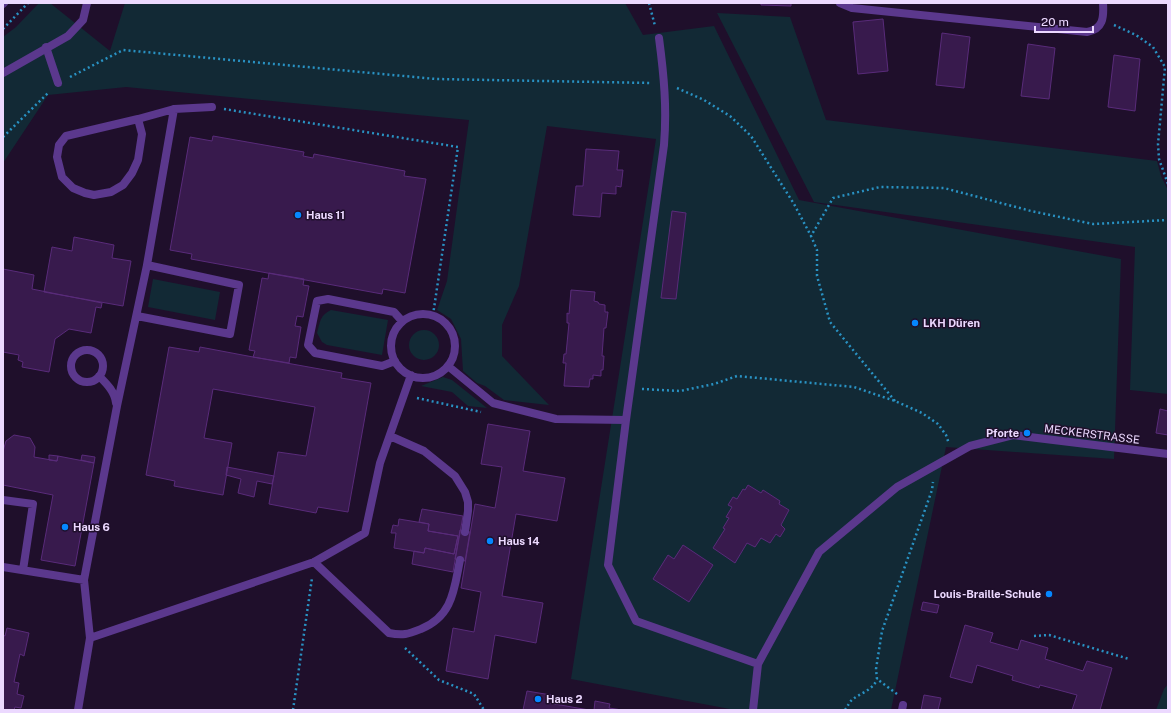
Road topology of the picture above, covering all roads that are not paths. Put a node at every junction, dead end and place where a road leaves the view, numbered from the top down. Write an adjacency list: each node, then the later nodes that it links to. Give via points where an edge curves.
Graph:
1 (88, 3): 5 (street, via 83,20 68,36)
2 (840, 3): 3 (street, via 852,8 1087,32 1095,31 1100,26)
3 (1103, 3)
4 (659, 38): 19 (street, via 665,83 664,145)
5 (46, 47): 6 (street); 7 (street)
6 (3, 73)
7 (58, 83)
8 (212, 107): 9 (street)
9 (174, 109): 10 (street); 11 (street)
10 (138, 119): 10 (street, via 66,136 59,145 57,157 62,177 73,188 94,195 111,192 123,185 138,160 142,134)
11 (147, 265): 12 (street); 12 (street, via 239,285 230,334)
12 (137, 316): 18 (street)
13 (402, 321): 14 (street, via 391,340 391,351); 14 (street, via 394,312 328,299 317,301 308,344 315,353 382,366); 15 (street, via 422,314 433,315 442,320 454,336 455,347)
14 (395, 361): 16 (street, via 402,370)
15 (448, 366): 16 (street, via 431,376 421,378); 19 (street, via 493,403 556,419)
16 (411, 375): 20 (street)
17 (99, 376): 18 (street, via 110,387)
18 (117, 406): 28 (street)
19 (626, 420): 30 (street, via 608,565 636,621)
20 (390, 436): 23 (street, via 424,451 455,476 468,502); 25 (street, via 380,463 365,533)
21 (1168, 454): 30 (street, MECKERSTRASSE, via 1013,435 970,446 897,486 820,552)
22 (3, 500): 27 (street, via 33,504)
23 (465, 532)
24 (460, 560): 25 (street, via 452,599 446,610 427,626 407,635 389,633)
25 (314, 562): 29 (street)
26 (3, 567): 27 (street)
27 (24, 570): 28 (street)
28 (84, 580): 29 (street)
29 (90, 638): 31 (street)
30 (758, 664): 32 (street)
31 (78, 710)
32 (753, 710)

